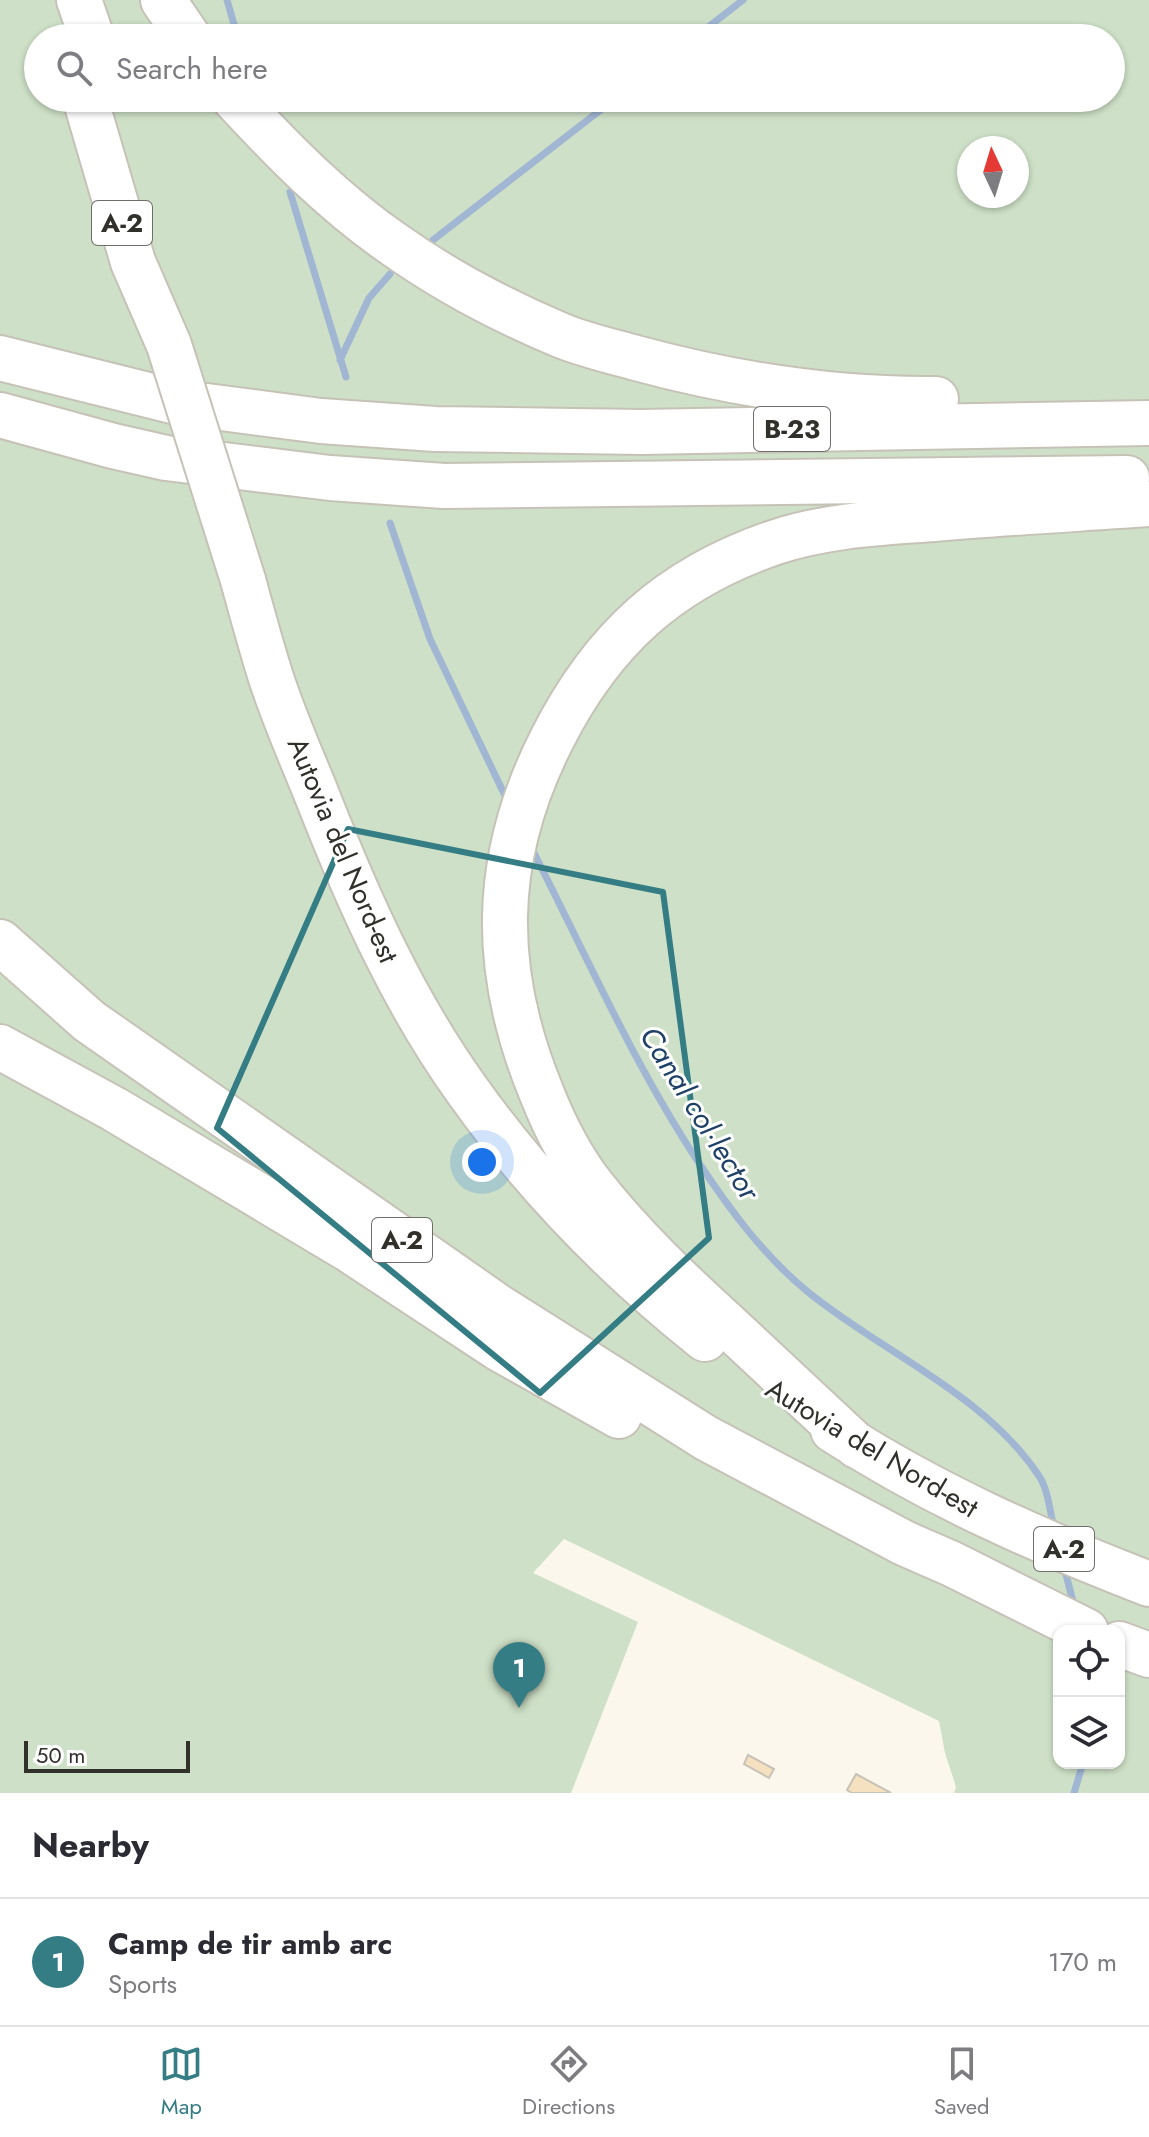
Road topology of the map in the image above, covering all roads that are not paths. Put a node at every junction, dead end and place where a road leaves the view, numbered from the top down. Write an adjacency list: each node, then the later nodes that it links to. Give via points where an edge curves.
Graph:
1 (55, 0): 4 (highway)
2 (79, 0): 5 (highway)
3 (163, 0): 6 (highway)
4 (63, 24)
5 (87, 24)
6 (179, 24)
7 (89, 112): 10 (highway, A-2, via 133,262)
8 (112, 112): 10 (highway, Autovia del Nord-est / A-2, via 157,262)
9 (247, 112): 12 (highway, via 318,183 393,244 562,336 718,377 853,396)
10 (169, 345): 19 (highway, Autovia del Nord-est / A-2, bridge, via 268,670 352,885 404,988 465,1088 511,1148 650,1296 754,1378)
11 (0, 358): 14 (highway, B-23, via 176,402 435,429 641,432)
12 (1149, 397)
13 (0, 415): 15 (highway, B-23, via 166,458 444,486)
14 (1149, 423)
15 (1149, 477)
16 (1149, 504): 19 (highway, via 856,525 800,535 746,553 688,584 633,623 611,646 574,699 537,769 513,839 505,943 513,1003 536,1079 570,1152 592,1187 645,1246)
17 (0, 942): 20 (highway, Autovia del Nord-est / A-2, via 89,1021 497,1306 706,1438 904,1543)
18 (0, 1047): 20 (highway, via 114,1109 348,1249 498,1348 701,1463)
19 (857, 1446): 21 (highway, Autovia del Nord-est / A-2, via 995,1520)
20 (941, 1572): 22 (highway, Autovia del Nord-est / A-2)
21 (1140, 1581)
22 (1071, 1625)
23 (1125, 1646): 24 (highway)
24 (1149, 1655)

